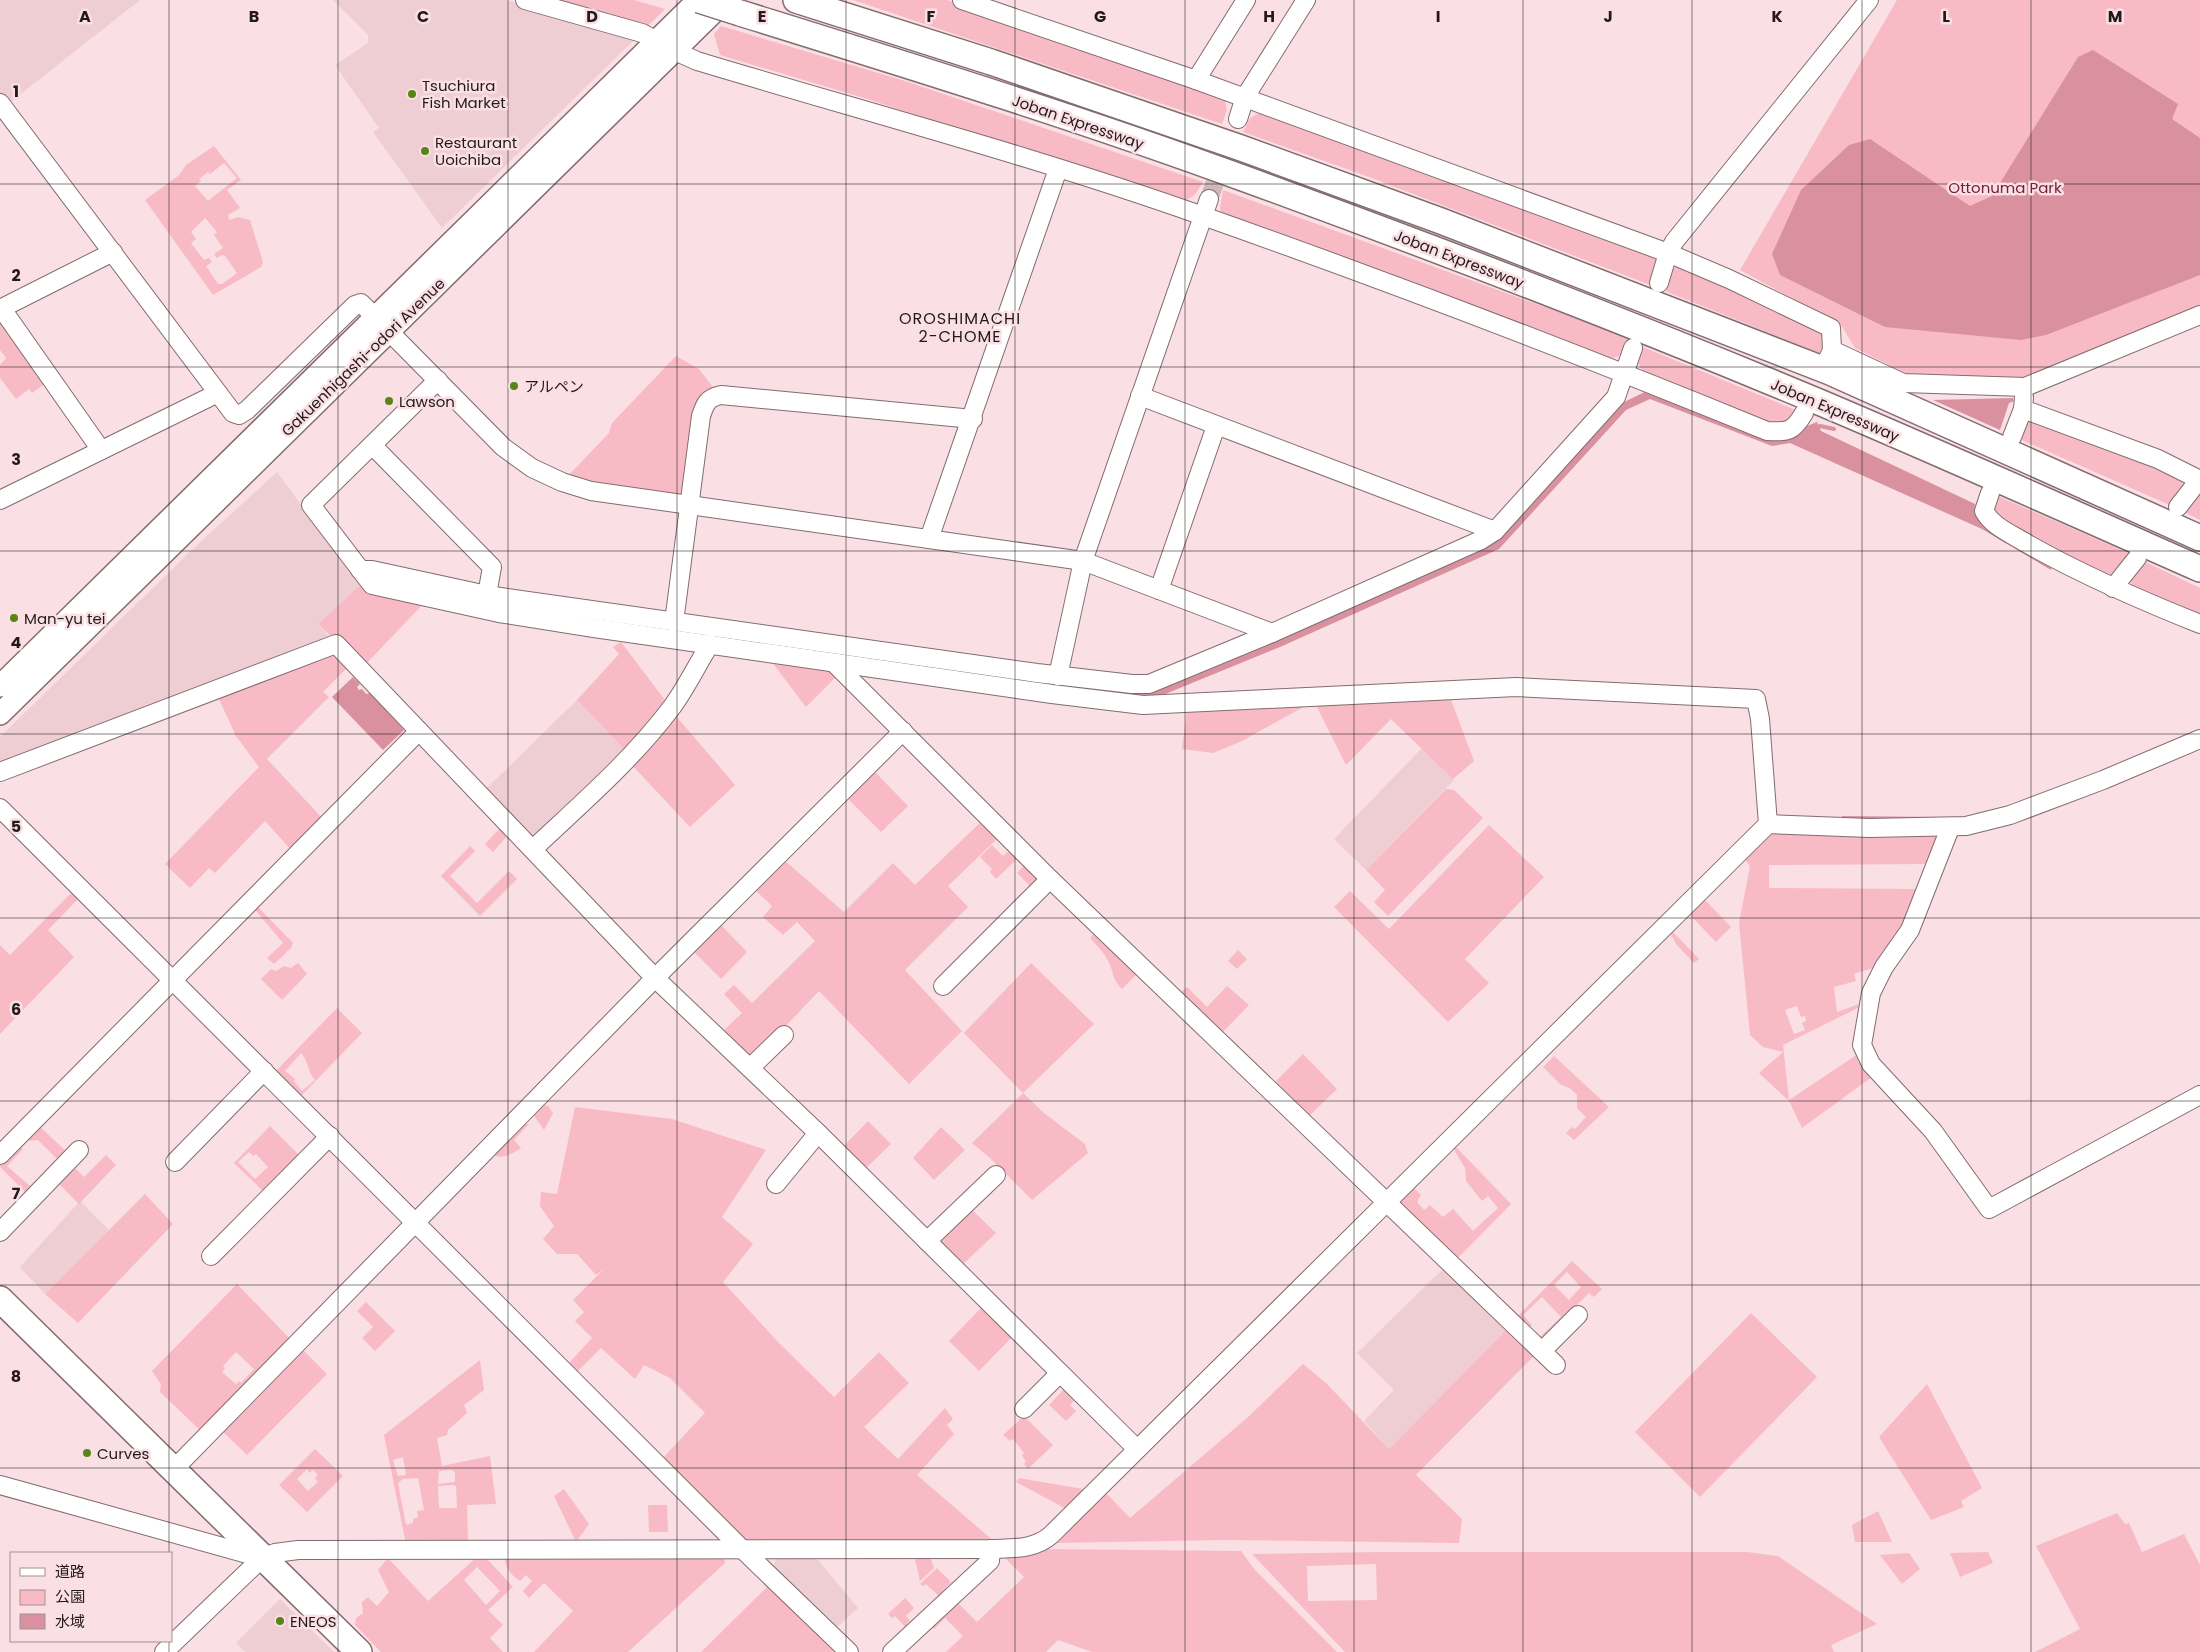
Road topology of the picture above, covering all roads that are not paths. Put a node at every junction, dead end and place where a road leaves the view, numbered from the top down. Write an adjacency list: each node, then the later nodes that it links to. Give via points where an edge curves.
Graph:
1 (526, 0): 9 (street, via 642,33)
2 (699, 0): 8 (highway, Joban Expressway, bridge); 9 (main road, Gakuenhigashi-odori Avenue)
3 (796, 0): 26 (highway, Joban Expressway, via 991,62 1241,148)
4 (962, 0): 10 (street)
5 (1306, 0): 11 (street)
6 (1869, 0): 20 (street)
7 (1238, 2): 10 (street)
8 (733, 6): 9 (main road, Gakuenhigashi-odori Avenue); 32 (highway, Joban Expressway, via 1236,175 1631,325)
9 (666, 46): 14 (street, via 698,61); 15 (main road, Gakuenhigashi-odori Avenue); 17 (main road, Gakuenhigashi-odori Avenue)
10 (1196, 80): 11 (street)
11 (1245, 97): 13 (street); 20 (street)
12 (0, 103): 19 (street)
13 (1238, 120)
14 (1058, 169): 18 (street); 34 (street)
15 (506, 189): 17 (street); 24 (main road, Gakuenhigashi-odori Avenue)
16 (1209, 199): 18 (street)
17 (520, 204): 24 (main road, Gakuenhigashi-odori Avenue)
18 (1202, 216): 27 (street); 31 (street)
19 (113, 252): 22 (street); 30 (street)
20 (1668, 253): 21 (street); 26 (street, via 1831,328)
21 (1660, 283)
22 (1, 309): 38 (street)
23 (2200, 315): 29 (street)
24 (382, 324): 28 (street); 30 (street, via 360,303 355,305 239,415 233,413); 60 (main road, via 214,477)
25 (1632, 348): 27 (street)
26 (1830, 361): 29 (street, via 1903,383); 36 (highway, Joban Expressway)
27 (1625, 373): 32 (street, via 1767,431 1785,432 1796,426); 44 (street, via 1616,397)
28 (438, 380): 37 (street); 42 (street, via 503,447 532,468 591,491)
29 (2024, 387): 33 (street)
30 (218, 393): 38 (street)
31 (1140, 396): 35 (street); 48 (street)
32 (1811, 407): 40 (highway, Joban Expressway)
33 (2023, 409): 36 (street); 39 (street, via 2158,458)
34 (973, 419): 42 (street, via 720,395 712,397 705,403 701,416); 46 (street)
35 (1216, 426): 44 (street); 52 (street)
36 (2008, 443): 45 (highway, Joban Expressway)
37 (372, 445): 49 (street, via 311,505); 53 (street, via 492,567)
38 (101, 450): 41 (street)
39 (2200, 480): 43 (street)
40 (1991, 485): 50 (highway, Joban Expressway); 51 (street, via 1984,511 1991,522)
41 (0, 500)
42 (688, 506): 46 (street); 54 (street)
43 (2178, 507)
44 (1495, 531): 56 (street)
45 (2200, 538)
46 (930, 539): 48 (street)
47 (2137, 558): 51 (street)
48 (1083, 562): 52 (street); 59 (street)
49 (360, 570): 53 (street); 57 (street, via 372,585 499,613)
50 (2200, 570)
51 (2113, 588): 55 (street)
52 (1159, 590): 56 (street)
53 (487, 595): 54 (street)
54 (674, 622): 59 (street)
55 (2200, 624)
56 (1272, 633): 59 (street, via 1149,684)
57 (710, 644): 58 (street); 69 (street, via 673,706 644,740)
58 (834, 663): 63 (street); 67 (street, via 1143,705 1516,687 1756,699)
59 (1058, 676)
60 (6, 684): 61 (main road)
61 (0, 714)
62 (419, 731): 65 (street, via 336,644); 69 (street); 72 (street)
63 (902, 731): 70 (street); 71 (street)
64 (2200, 739): 68 (street, via 2010,815)
65 (0, 772)
66 (0, 808): 72 (street)
67 (1768, 824): 68 (street); 85 (street)
68 (1950, 828): 77 (street, via 1910,930 1884,966 1871,992 1862,1045 1871,1064 1933,1131 1990,1209)
69 (533, 850): 71 (street)
70 (1050, 879): 73 (street); 85 (street)
71 (655, 978): 75 (street); 86 (street)
72 (173, 980): 76 (street); 81 (street)
73 (943, 986)
74 (784, 1035): 75 (street)
75 (750, 1068): 78 (street)
76 (264, 1071): 79 (street); 82 (street)
77 (2200, 1095)
78 (818, 1133): 84 (street); 88 (street)
79 (330, 1136): 86 (street); 89 (street)
80 (79, 1150): 87 (street)
81 (0, 1155)
82 (175, 1162)
83 (996, 1174): 88 (street)
84 (776, 1184)
85 (1387, 1202): 92 (street); 96 (street)
86 (416, 1222): 97 (street); 100 (street)
87 (0, 1232)
88 (927, 1241): 94 (street)
89 (211, 1256)
90 (0, 1299): 97 (highway)
91 (1578, 1315): 92 (street)
92 (1542, 1351): 93 (street)
93 (1556, 1365)
94 (1060, 1373): 95 (street); 96 (street)
95 (1024, 1410)
96 (1137, 1449): 99 (street, via 1046,1539 1031,1546)
97 (173, 1470): 101 (highway)
98 (0, 1485): 101 (street)
99 (991, 1548): 100 (street); 105 (street, via 990,1561)
100 (742, 1549): 101 (street, via 298,1550); 104 (street)
101 (262, 1558): 102 (street); 103 (highway)
102 (164, 1652)
103 (359, 1652)
104 (850, 1652)
105 (892, 1652)

